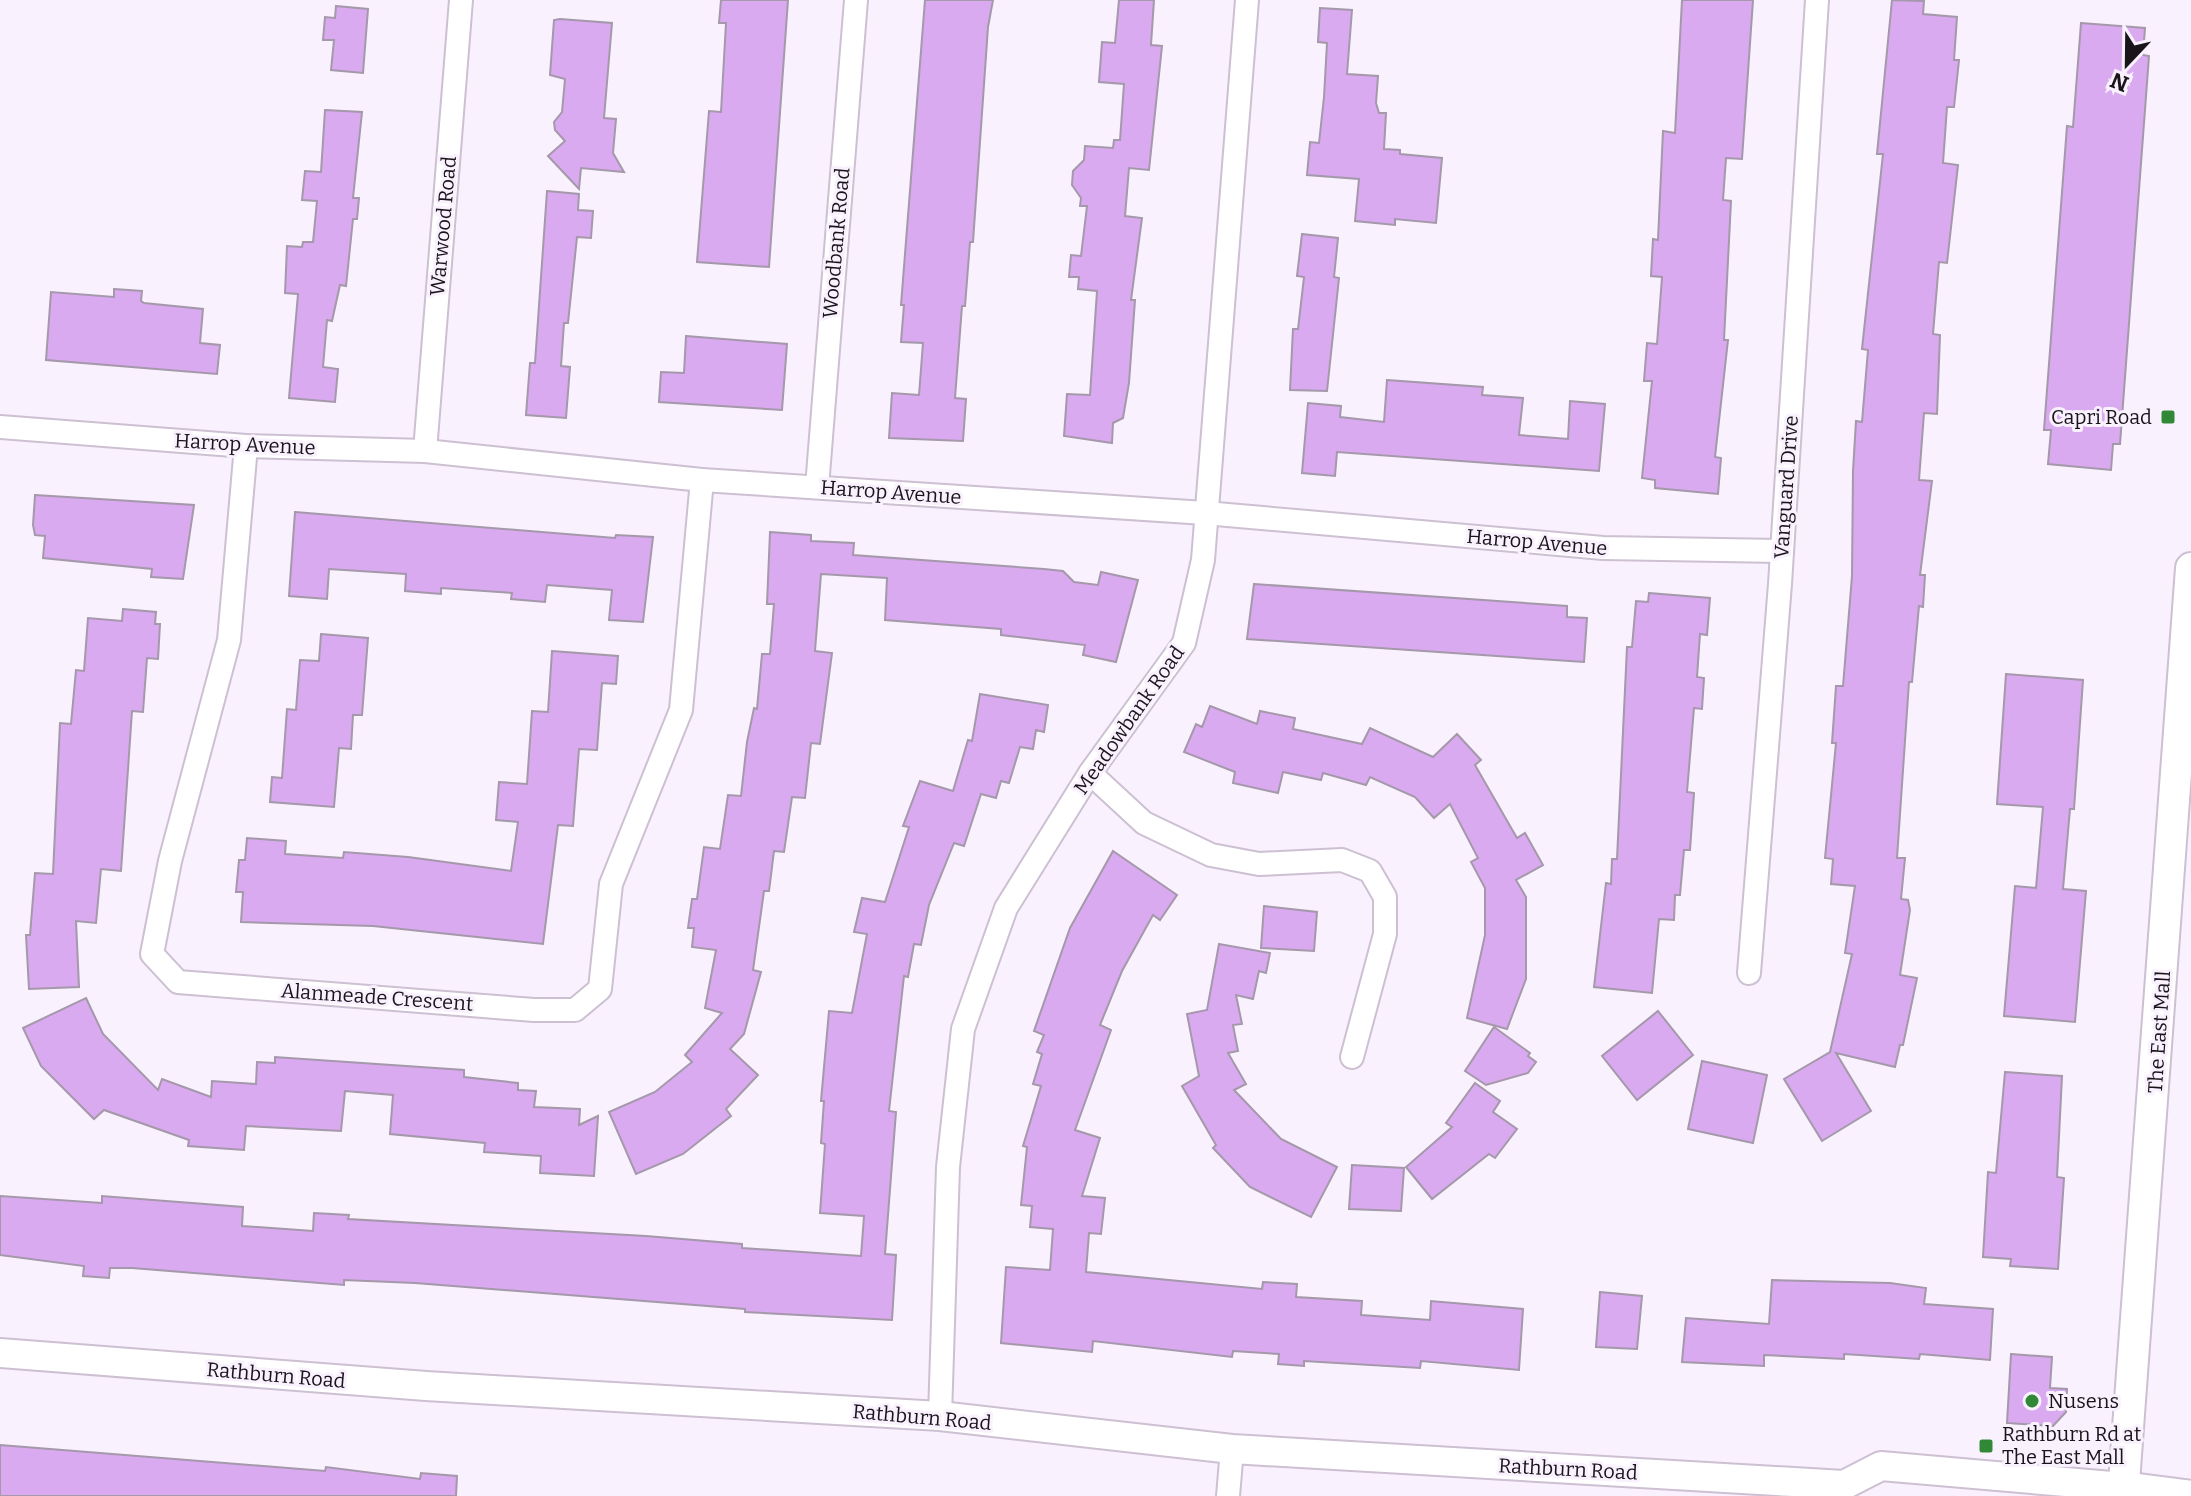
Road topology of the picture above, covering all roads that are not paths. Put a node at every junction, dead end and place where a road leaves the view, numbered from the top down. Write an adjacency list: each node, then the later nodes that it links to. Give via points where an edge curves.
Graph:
1 (461, 0): 7 (street, Warwood Road)
2 (856, 0): 9 (street, Woodbank Road)
3 (1247, 0): 10 (street, Meadowbank Road)
4 (1817, 0): 11 (street, Vanguard Drive)
5 (0, 427): 6 (street, Harrop Avenue)
6 (246, 446): 7 (street, Harrop Avenue); 8 (street, Alanmeade Crescent, via 229,640 170,861 152,954 178,982 534,1010 575,1010 600,989 611,884 681,710)
7 (425, 451): 8 (street, Harrop Avenue)
8 (702, 480): 9 (street, Harrop Avenue)
9 (817, 487): 10 (street, Harrop Avenue)
10 (1205, 513): 11 (street, Harrop Avenue, via 1603,548); 13 (street, Meadowbank Road, via 1203,560 1184,643)
11 (1782, 551): 14 (street, Vanguard Drive)
12 (2191, 568): 20 (main road, The East Mall)
13 (1090, 773): 15 (street, via 1144,823 1211,855 1259,864 1342,860 1370,871 1385,897 1385,934); 17 (street, Meadowbank Road, via 1006,908 963,1029 948,1167)
14 (1749, 973)
15 (1352, 1057)
16 (0, 1353): 17 (street, Rathburn Road, via 426,1386)
17 (940, 1416): 18 (street, Rathburn Road)
18 (1232, 1449): 19 (street, Rathburn Road); 21 (street)
19 (1850, 1491): 20 (street, Rathburn Road, via 1881,1466)
20 (2123, 1492): 22 (main road, Rathburn Road)
21 (1228, 1496)
22 (2191, 1496)

